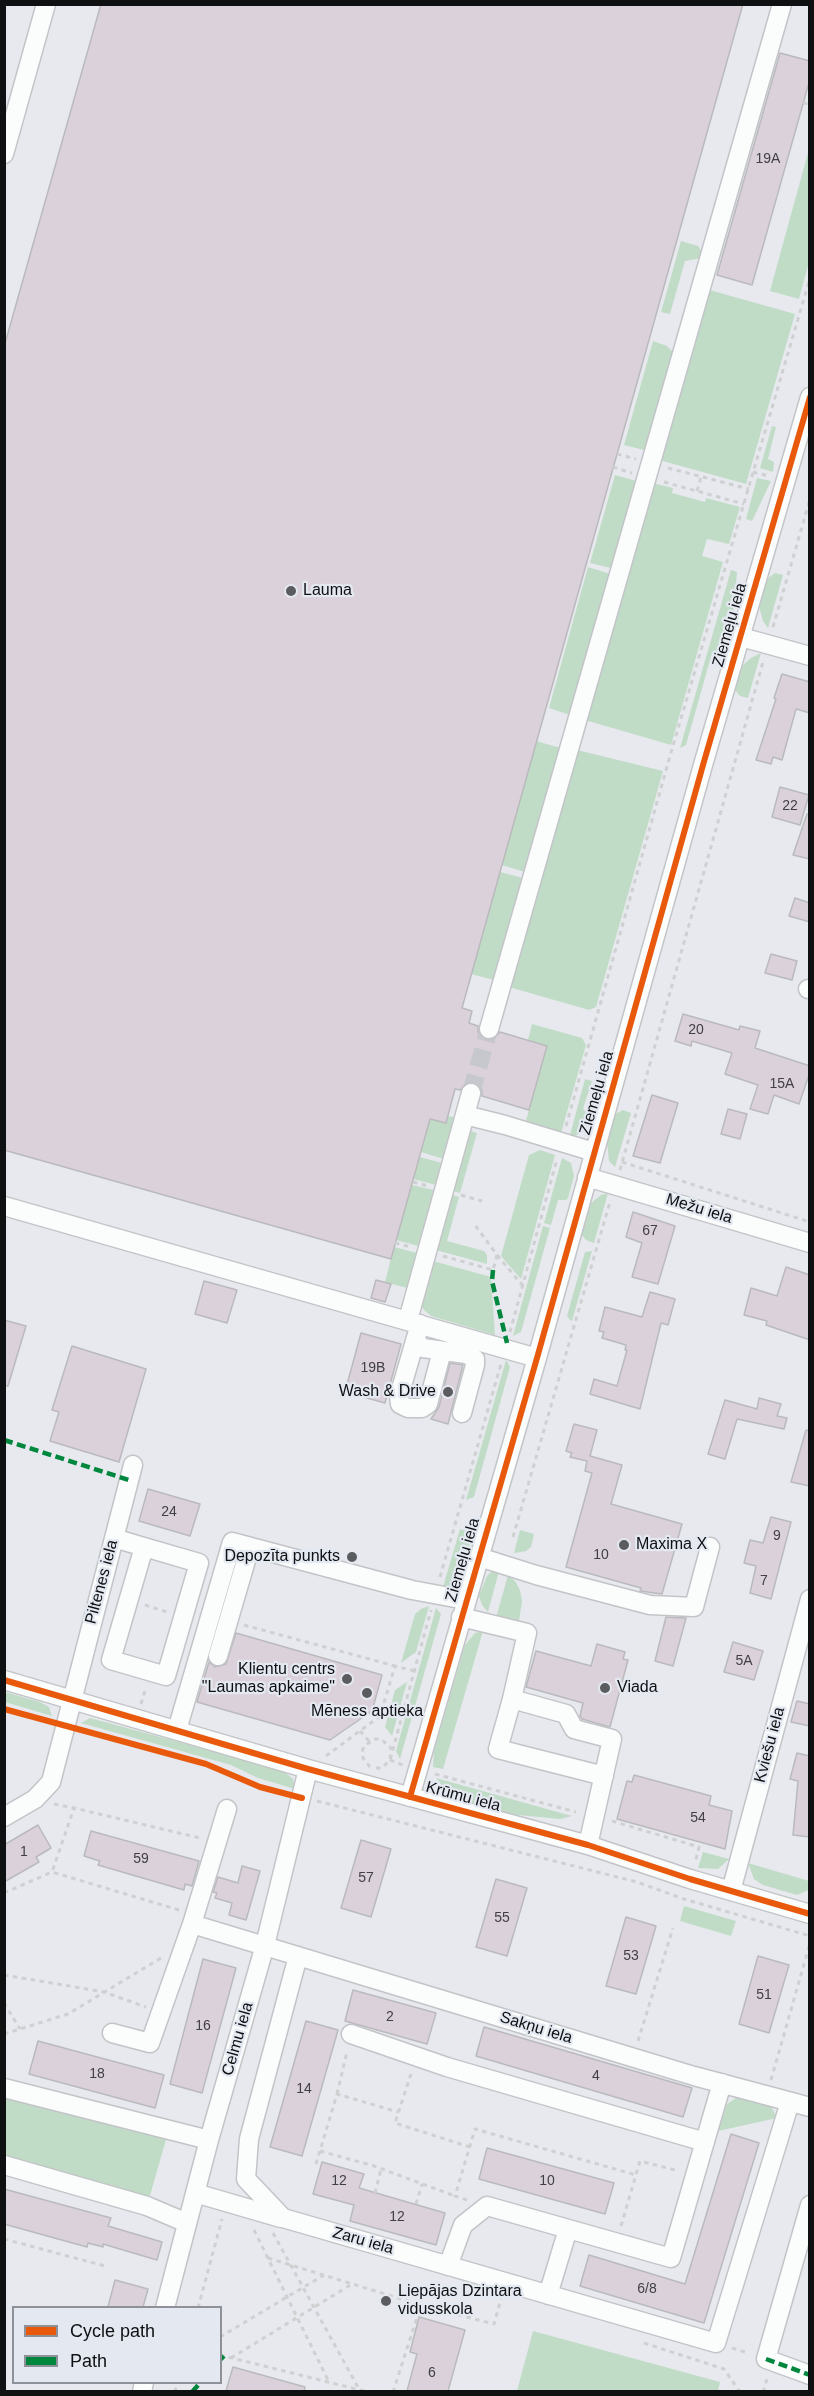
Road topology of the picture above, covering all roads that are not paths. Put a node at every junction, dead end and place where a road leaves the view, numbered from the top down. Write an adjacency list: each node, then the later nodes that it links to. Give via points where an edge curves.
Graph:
1 (46, 4): 3 (street)
2 (782, 4): 7 (street)
3 (4, 154)
4 (810, 397): 5 (street, Ziemeļu iela)
5 (741, 637): 6 (street); 10 (street, Ziemeļu iela)
6 (810, 656)
7 (489, 1029)
8 (471, 1093): 9 (street)
9 (465, 1115): 10 (street); 14 (street, via 427,1252)
10 (594, 1152): 11 (street, Ziemeļu iela)
11 (588, 1177): 13 (street, Mežu iela); 16 (street, Ziemeļu iela)
12 (4, 1206): 14 (street)
13 (810, 1243)
14 (414, 1328): 15 (street, via 423,1348); 15 (street, via 400,1404 408,1408 428,1404); 16 (street)
15 (442, 1351): 17 (street, via 475,1359)
16 (537, 1358): 23 (street, Ziemeļu iela)
17 (462, 1413)
18 (134, 1465): 19 (street, Piltenes iela)
19 (114, 1538): 20 (street); 28 (street, Piltenes iela)
20 (144, 1547): 20 (street, via 199,1563 166,1676 111,1660)
21 (250, 1547): 25 (street, via 435,1595); 26 (street); 30 (street, via 232,1542)
22 (710, 1547): 23 (street, via 694,1607 650,1605)
23 (479, 1557): 25 (street, Ziemeļu iela)
24 (810, 1599): 37 (street, Kviešu iela)
25 (464, 1609): 29 (street, via 527,1633); 33 (street, Ziemeļu iela)
26 (218, 1656)
27 (4, 1680): 28 (street, Krūmu iela)
28 (71, 1699): 30 (street, Krūmu iela); 35 (street, Piltenes iela, via 51,1782 35,1799)
29 (512, 1699): 32 (street, via 566,1714 574,1729 612,1739); 32 (street, via 498,1749)
30 (177, 1730): 31 (street, Krūmu iela)
31 (308, 1769): 33 (street, Krūmu iela); 40 (street, Celmu iela)
32 (604, 1776): 36 (street)
33 (410, 1797): 36 (street, Krūmu iela)
34 (227, 1809): 39 (street)
35 (4, 1817)
36 (588, 1845): 37 (street, Krūmu iela)
37 (731, 1891): 38 (street, Krūmu iela)
38 (810, 1914)
39 (193, 1919): 40 (street, Sakņu iela); 42 (street, via 150,2043)
40 (265, 1945): 41 (street, Sakņu iela); 48 (street, Celmu iela)
41 (298, 1956): 44 (street, Sakņu iela); 54 (street, via 249,2139 246,2179)
42 (111, 2033)
43 (351, 2034): 49 (street)
44 (722, 2084): 46 (street, Sakņu iela); 49 (street)
45 (4, 2088): 48 (street)
46 (790, 2102): 47 (street, Sakņu iela); 57 (street, Zaru iela, via 716,2343)
47 (810, 2107)
48 (209, 2140): 51 (street, Celmu iela)
49 (705, 2142): 55 (street, via 671,2258)
50 (4, 2165): 53 (street, via 147,2206)
51 (195, 2193): 53 (street, Celmu iela); 54 (street, Zaru iela, via 224,2210)
52 (810, 2205): 59 (street, via 766,2359)
53 (187, 2223): 58 (street, Celmu iela)
54 (283, 2227): 56 (street, Zaru iela)
55 (568, 2229): 56 (street, via 487,2206 463,2224); 57 (street)
56 (448, 2266): 57 (street, Zaru iela)
57 (548, 2295)
58 (165, 2306)
59 (810, 2375)

